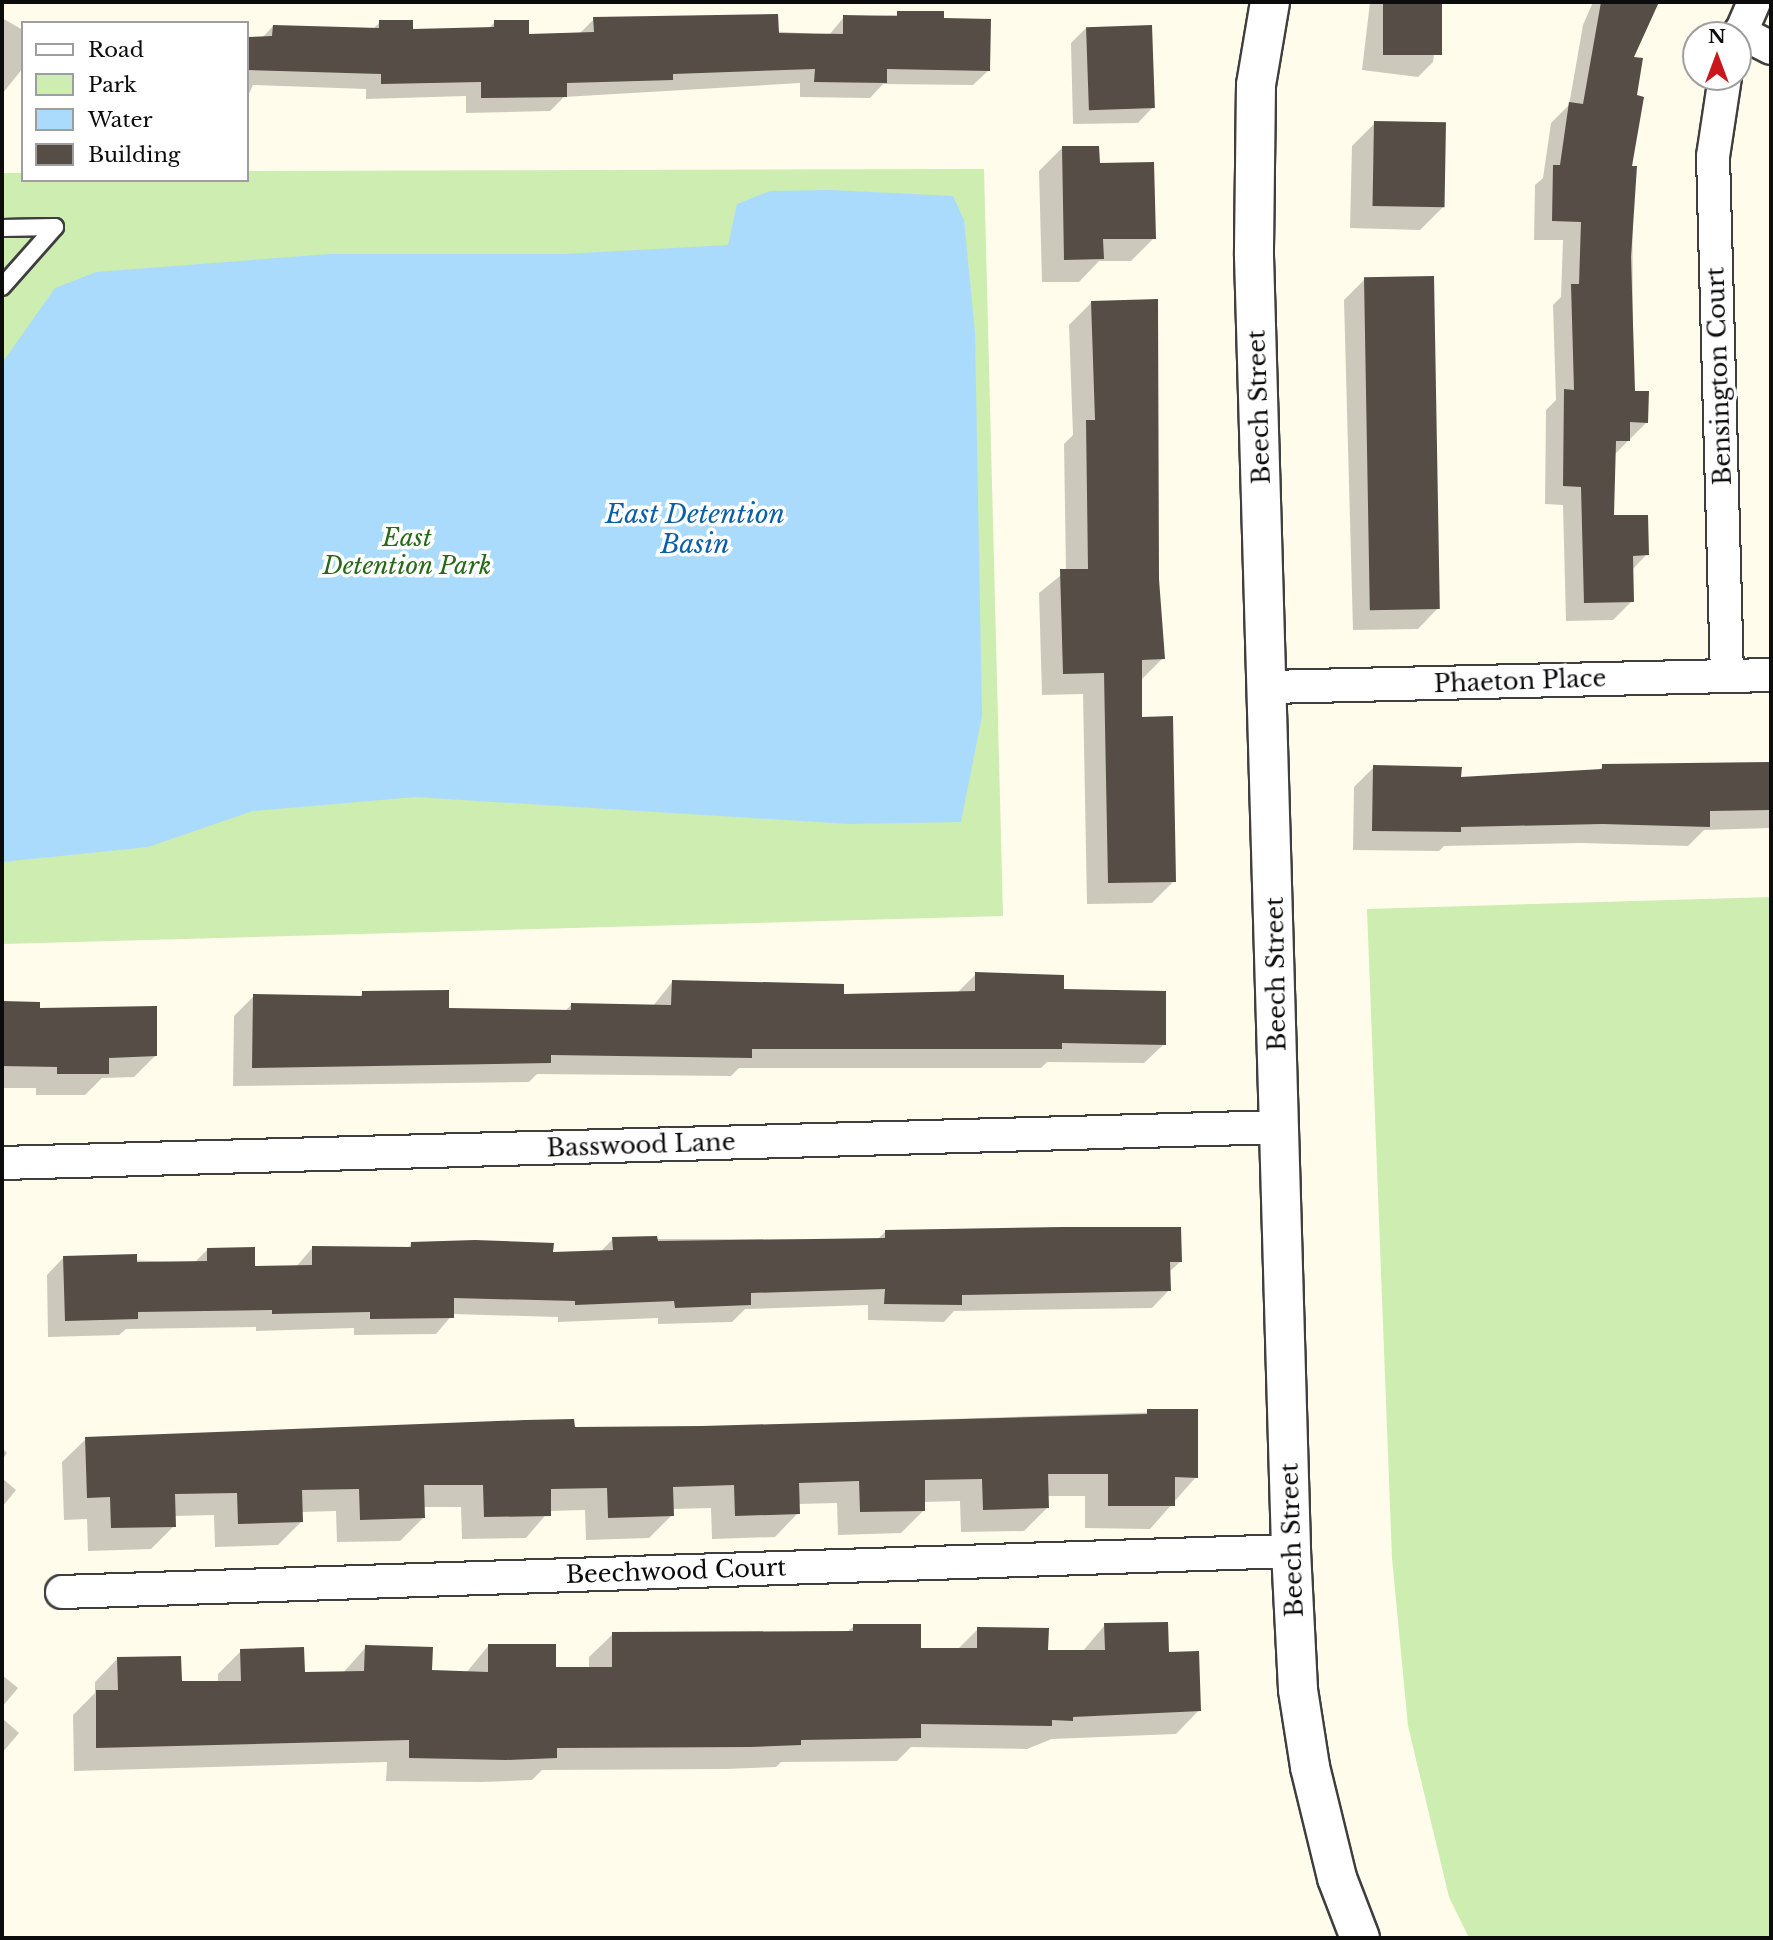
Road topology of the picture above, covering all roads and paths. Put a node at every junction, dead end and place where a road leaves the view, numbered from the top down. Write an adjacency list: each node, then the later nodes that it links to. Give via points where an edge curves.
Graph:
1 (1270, 2): 11 (street, Beech Street, via 1256,85 1253,154)
2 (1754, 2): 3 (street)
3 (1746, 21)
4 (1752, 41): 5 (street)
5 (1771, 48)
6 (1723, 91): 10 (street, Bensington Court, via 1713,156)
7 (2, 228): 8 (lane, via 55,227)
8 (2, 287)
9 (1771, 675): 10 (street, Phaeton Place)
10 (1727, 676): 11 (street, Phaeton Place)
11 (1269, 687): 12 (street, Beech Street)
12 (1280, 1127): 13 (street, Basswood Lane); 14 (street, Beech Street)
13 (2, 1163)
14 (1291, 1551): 15 (street, Beechwood Court); 16 (street, Beech Street, via 1298,1690 1310,1767 1336,1878)
15 (62, 1592)
16 (1360, 1938)

